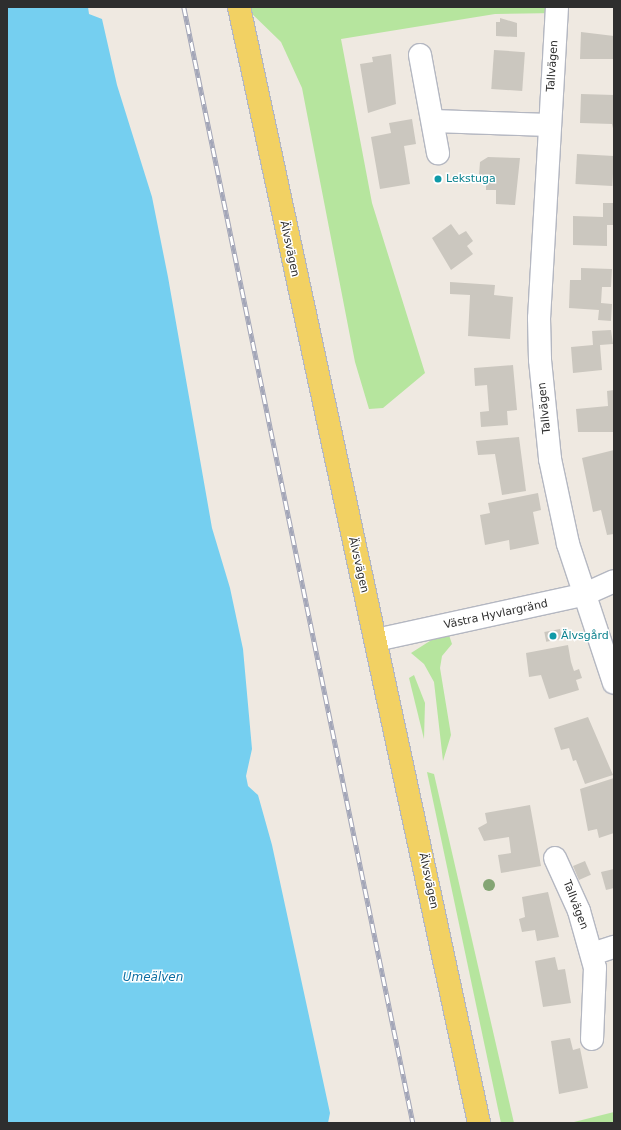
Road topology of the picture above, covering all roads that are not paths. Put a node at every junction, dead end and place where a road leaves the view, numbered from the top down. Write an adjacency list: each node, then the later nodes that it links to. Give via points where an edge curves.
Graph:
1 (239, 7): 9 (main road, Älvsvägen)
2 (557, 7): 5 (street, Tallvägen)
3 (420, 55): 4 (street)
4 (433, 122): 5 (street); 6 (street)
5 (549, 125): 8 (street, Tallvägen, via 540,360 550,459 568,544)
6 (438, 153)
7 (614, 581): 8 (street, Västra Hyvlargränd)
8 (583, 595): 9 (street, Västra Hyvlargränd); 10 (street, Tallvägen)
9 (376, 640): 15 (main road, Älvsvägen)
10 (614, 683)
11 (555, 858): 13 (street, Tallvägen, via 579,911)
12 (614, 947): 13 (street)
13 (592, 954): 14 (street, Tallvägen, via 595,984)
14 (592, 1039)
15 (479, 1123)

